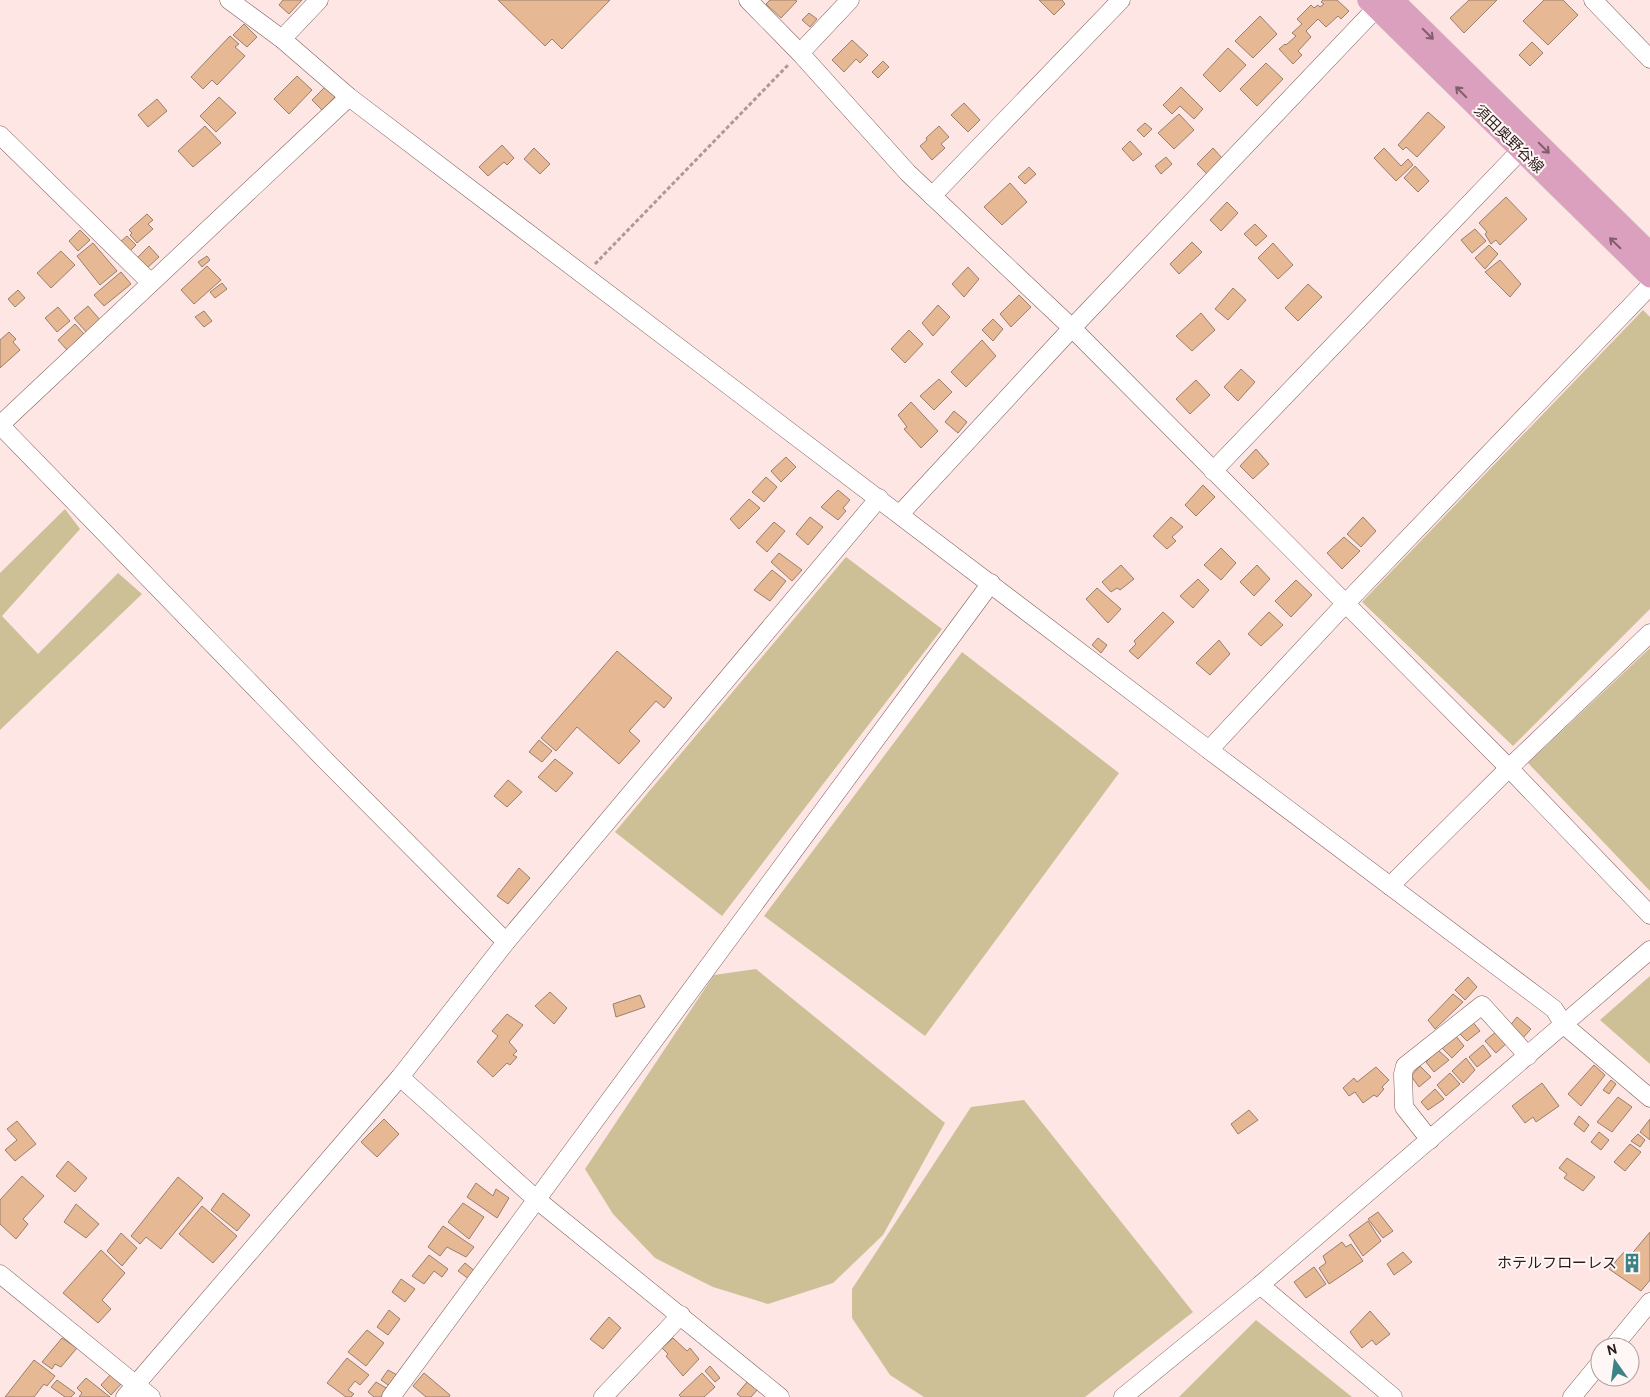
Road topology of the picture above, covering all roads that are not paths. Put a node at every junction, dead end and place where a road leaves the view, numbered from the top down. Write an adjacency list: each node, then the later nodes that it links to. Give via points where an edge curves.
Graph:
1 (229, 0): 8 (street)
2 (319, 0): 8 (street)
3 (748, 0): 9 (street)
4 (850, 0): 9 (street)
5 (1121, 0): 14 (street)
6 (1593, 0): 10 (street)
7 (1380, 2): 13 (main road, 須田奥野谷線, one-way to 7); 15 (main road, 須田奥野谷線, one-way to 15); 19 (street)
8 (282, 40): 11 (street)
9 (800, 53): 14 (street)
10 (1650, 59)
11 (349, 97): 17 (street); 22 (street)
12 (0, 134): 17 (street)
13 (1520, 151): 16 (main road, 須田奥野谷線, one-way to 13); 21 (street)
14 (932, 196): 19 (street)
15 (1650, 253)
16 (1650, 277)
17 (151, 283): 20 (street)
18 (1650, 286): 25 (street)
19 (1072, 328): 21 (street); 23 (street)
20 (0, 425): 31 (street)
21 (1213, 471): 25 (street)
22 (879, 498): 23 (street); 31 (street)
23 (900, 514): 24 (street)
24 (991, 584): 27 (street); 38 (street)
25 (1346, 603): 27 (street); 28 (street)
26 (1650, 633): 28 (street)
27 (1209, 750): 29 (street)
28 (1509, 768): 29 (street); 30 (street)
29 (1390, 886): 33 (street, via 1554,1009)
30 (1650, 915)
31 (506, 942): 35 (street)
32 (1650, 950): 33 (street)
33 (1564, 1025): 34 (street); 36 (street)
34 (1528, 1056): 37 (street); 37 (street, via 1482,1005 1405,1066 1402,1074 1404,1107)
35 (400, 1077): 38 (street); 45 (street)
36 (1650, 1098)
37 (1430, 1140): 40 (street)
38 (536, 1198): 42 (street); 47 (street)
39 (0, 1274): 45 (street)
40 (1260, 1285): 50 (street); 51 (street)
41 (1650, 1302): 43 (street)
42 (681, 1315): 48 (street); 49 (street)
43 (1621, 1337)
44 (1590, 1375): 52 (street)
45 (130, 1390): 46 (street)
46 (151, 1397)
47 (391, 1397)
48 (602, 1397)
49 (780, 1397)
50 (1123, 1397)
51 (1393, 1397)
52 (1572, 1397)

